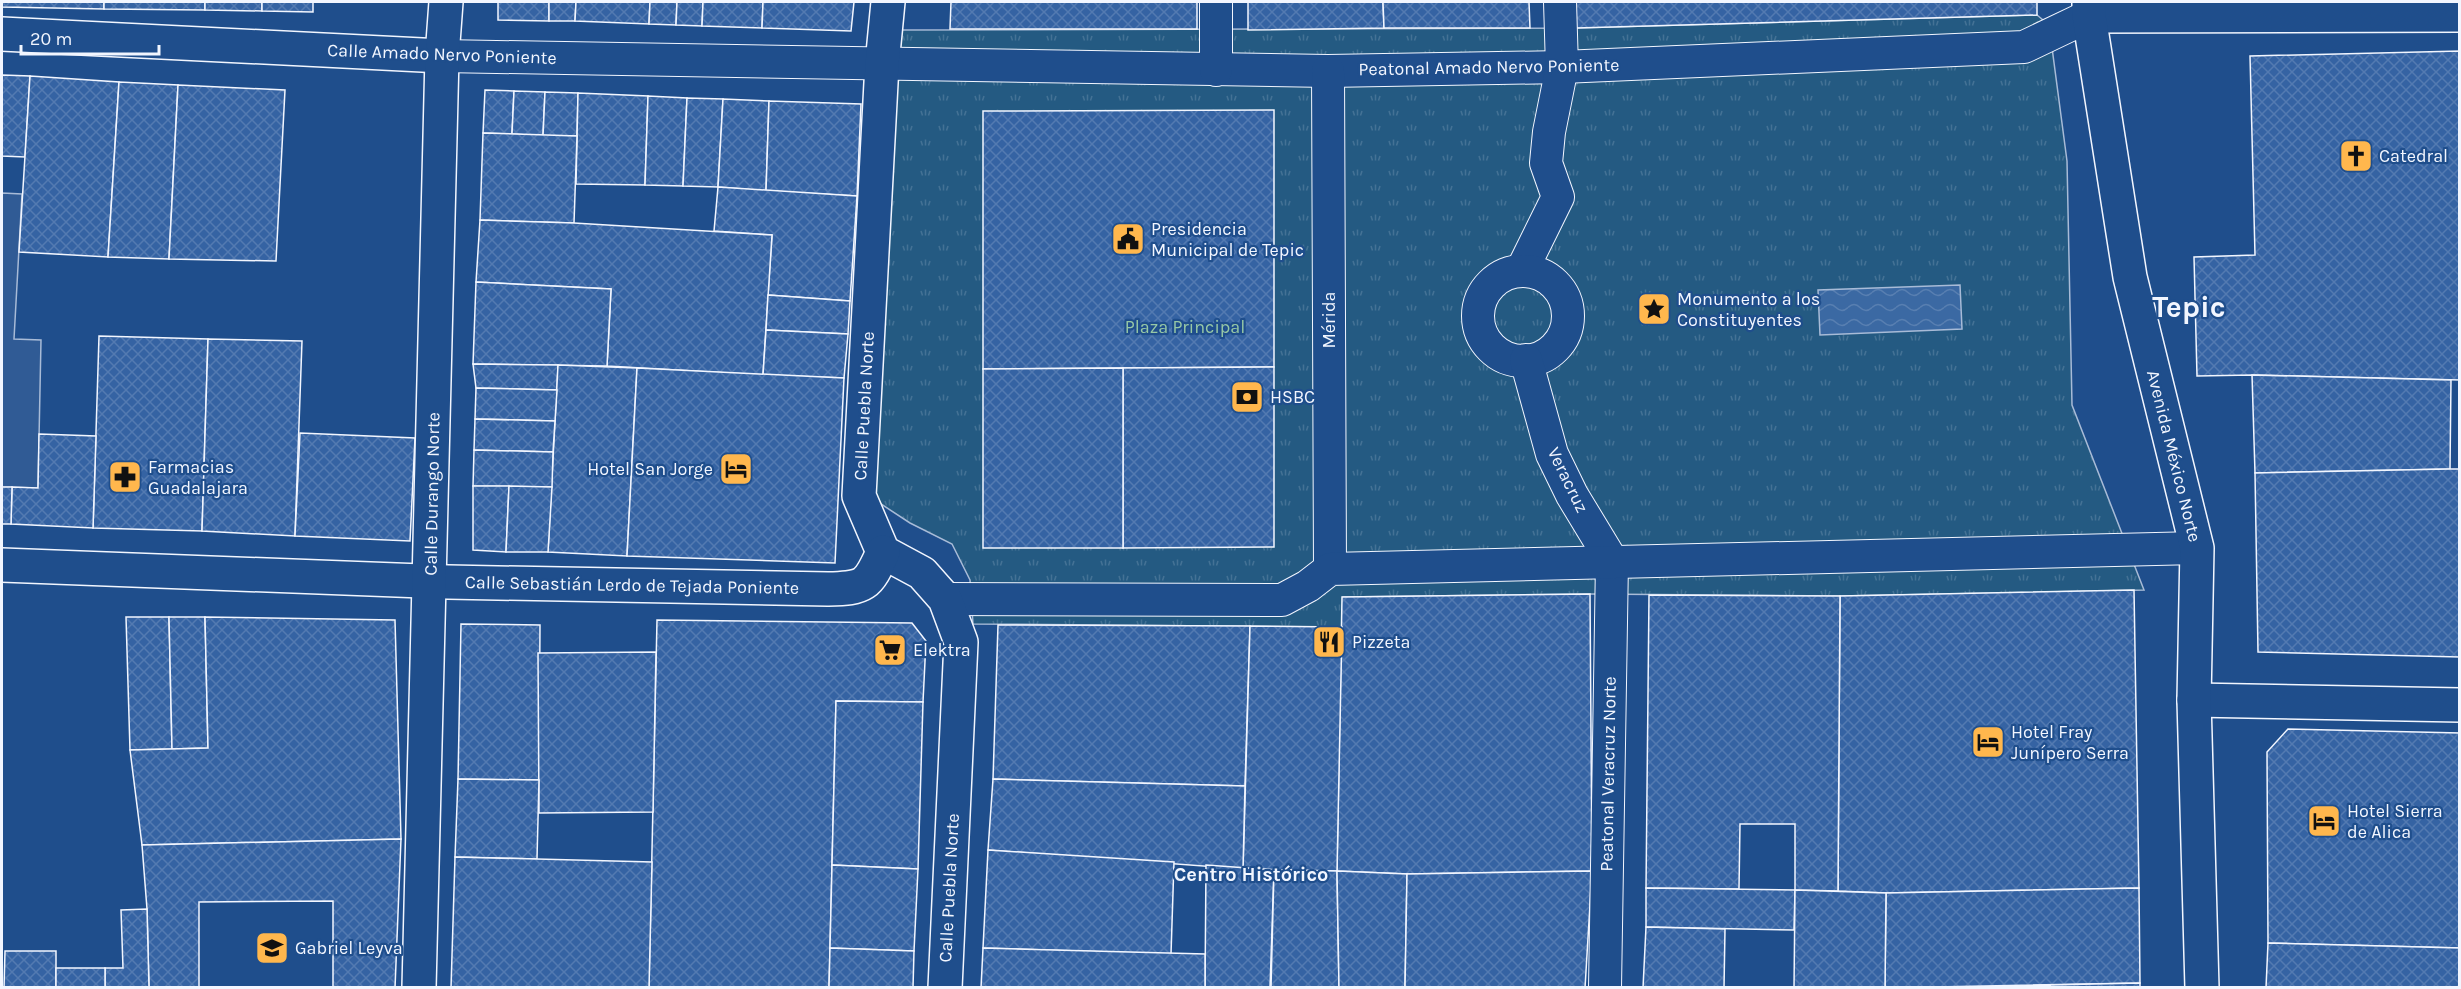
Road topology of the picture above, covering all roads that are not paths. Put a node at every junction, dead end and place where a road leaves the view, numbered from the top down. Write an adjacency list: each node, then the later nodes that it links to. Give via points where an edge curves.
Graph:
1 (446, 2): 8 (street, Calle Durango Norte)
2 (888, 2): 9 (street, Calle Puebla Norte)
3 (1216, 2): 11 (street)
4 (1560, 2): 10 (street)
5 (2089, 9): 6 (street); 10 (street, Peatonal Amado Nervo Poniente, via 2024,47); 15 (street, Avenida México Norte, via 2130,278)
6 (2460, 15)
7 (2, 34): 8 (street, Calle Amado Nervo Poniente)
8 (442, 56): 9 (street, Calle Amado Nervo Poniente); 20 (street, Calle Durango Norte)
9 (882, 63): 11 (street, Peatonal Amado Nervo Poniente); 16 (street, Calle Puebla Norte, via 859,495)
10 (1562, 67): 12 (street, Peatonal Amado Nervo Poniente); 13 (street, via 1546,163 1558,196)
11 (1216, 70): 12 (street, Peatonal Amado Nervo Poniente)
12 (1328, 71): 19 (street, Mérida)
13 (1522, 270): 14 (street, via 1539,273 1553,282 1564,295 1568,311 1567,327 1559,343 1548,354); 14 (street, via 1492,283 1477,312 1487,343 1515,361)
14 (1526, 360): 17 (street, Veracruz, via 1552,454)
15 (2197, 548): 17 (street); 22 (street, Avenida México Norte)
16 (883, 552): 20 (street, Calle Sebastián Lerdo de Tejada Poniente, via 872,579 854,588); 21 (street, Calle Puebla Norte, via 922,573)
17 (1612, 561): 19 (street); 26 (street, Peatonal Veracruz Norte)
18 (2, 565): 20 (street, Calle Sebastián Lerdo de Tejada Poniente)
19 (1330, 569): 21 (street, via 1282,600)
20 (430, 582): 24 (street, Calle Durango Norte)
21 (945, 599): 25 (street, Calle Puebla Norte, via 961,642)
22 (2194, 700): 23 (street); 27 (street, Avenida México Norte)
23 (2460, 705)
24 (419, 987)
25 (945, 987)
26 (1605, 987)
27 (2202, 987)

